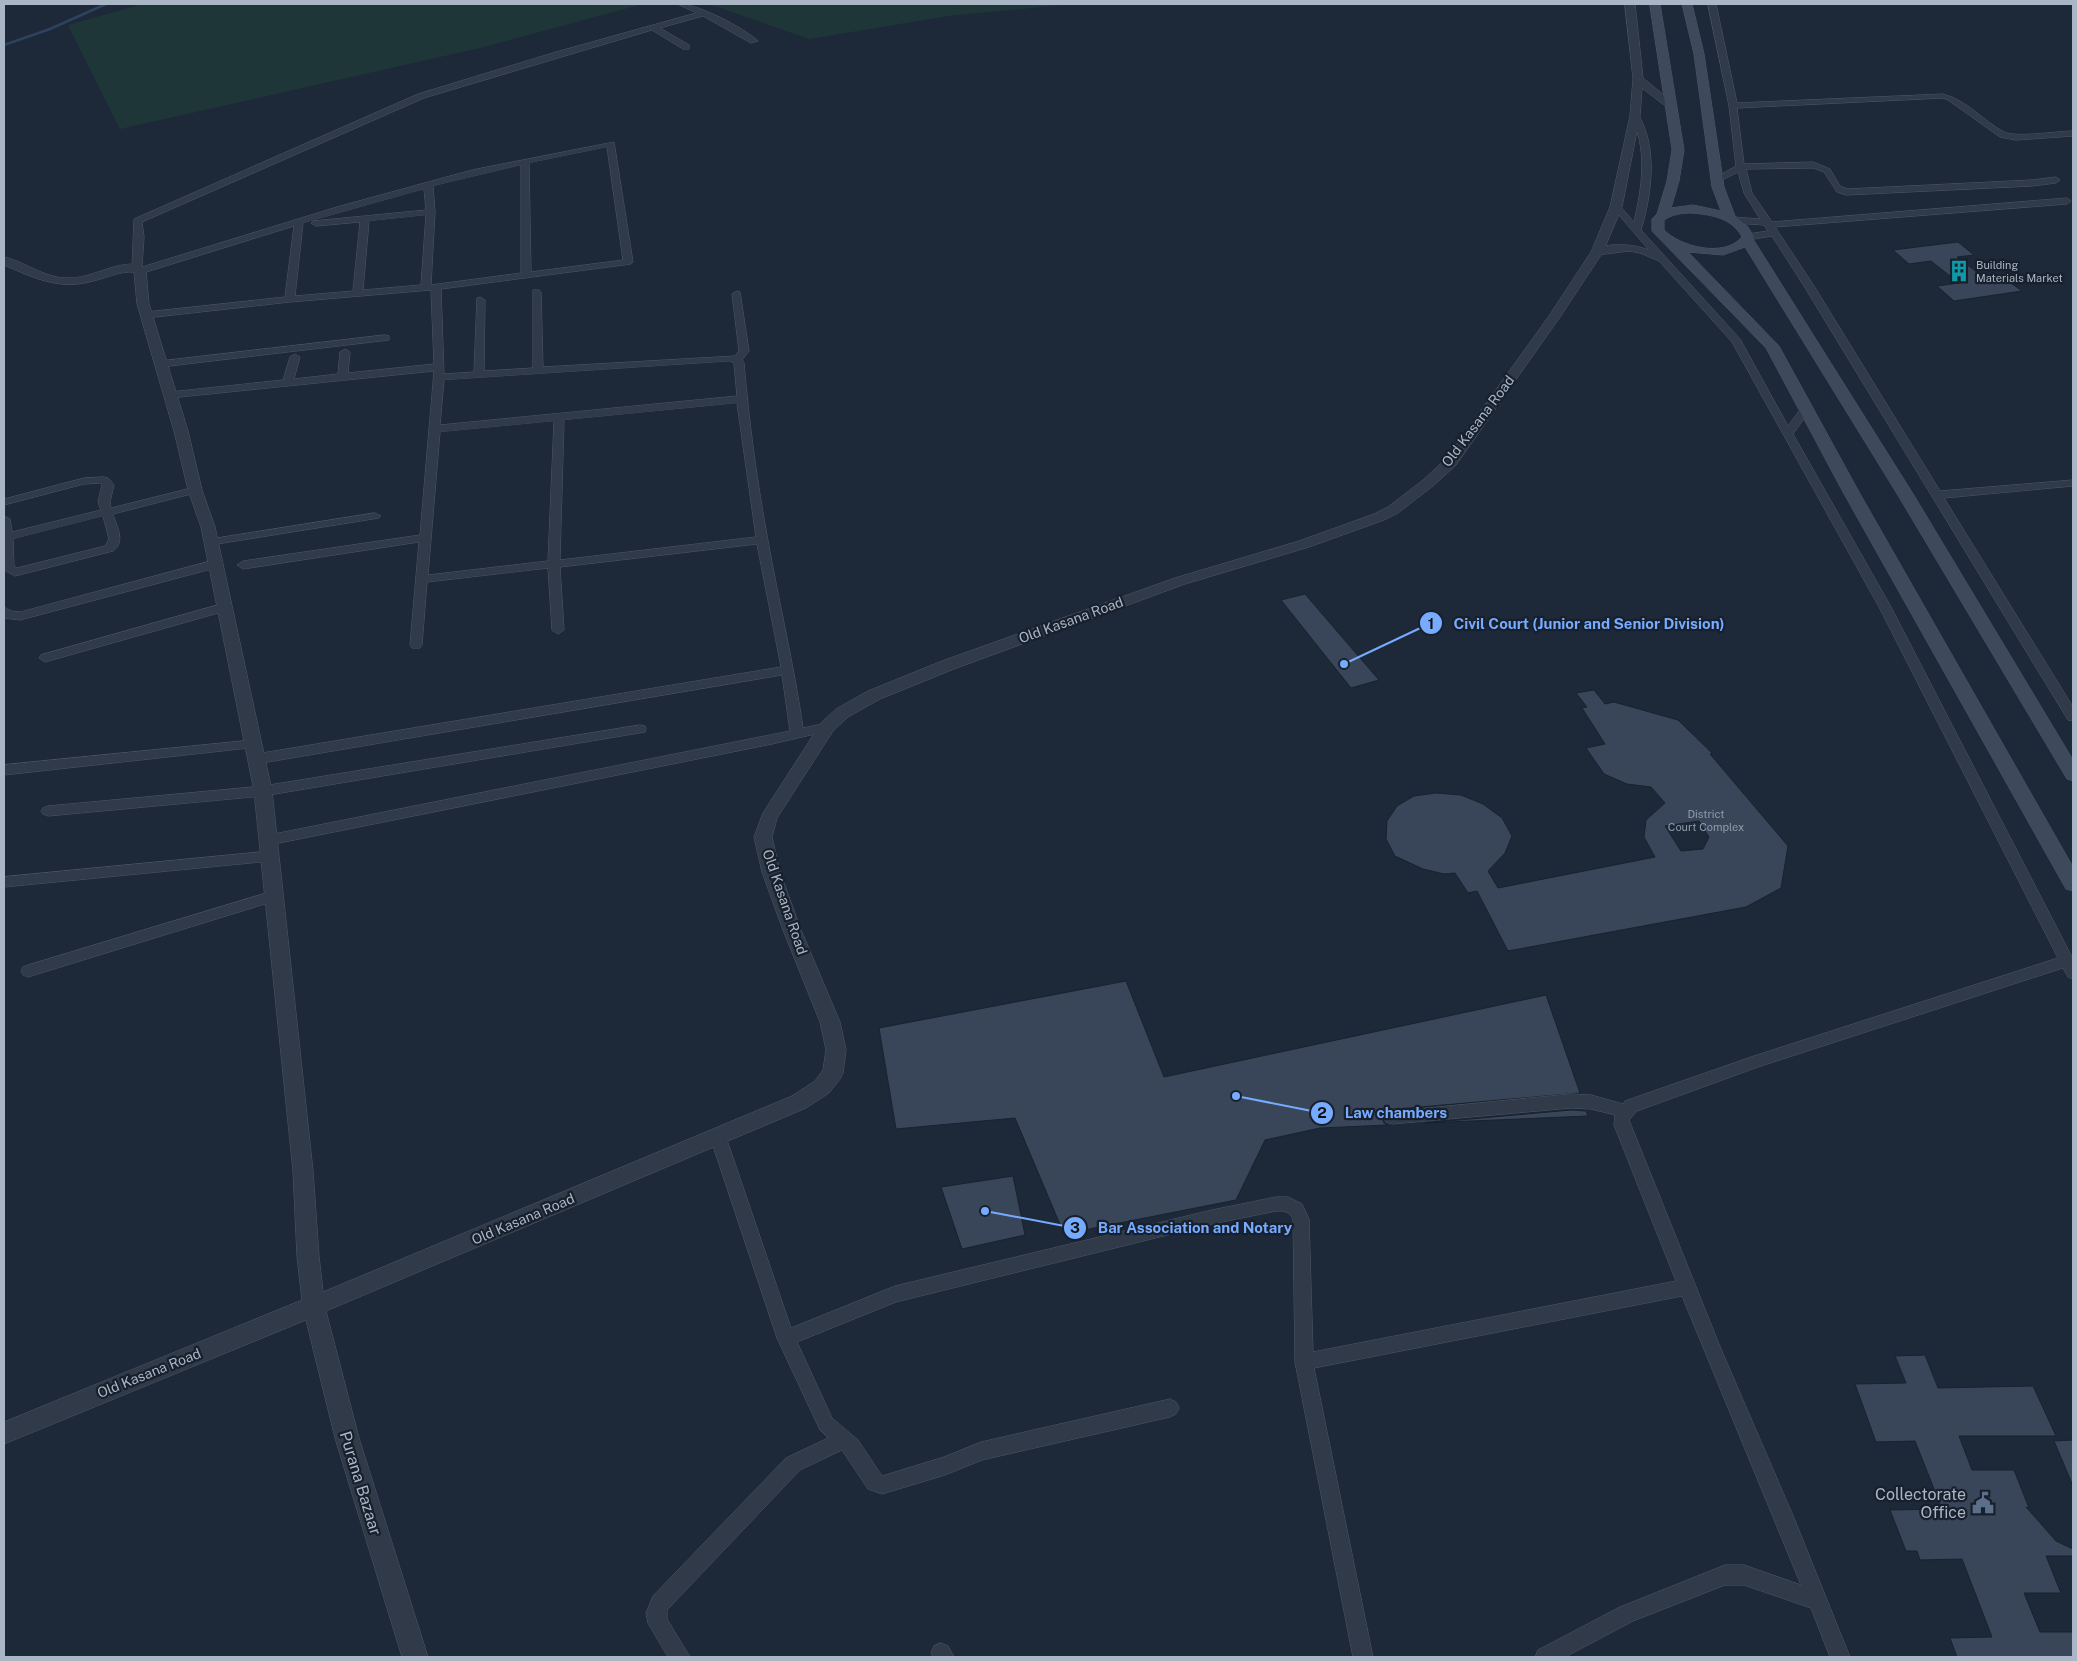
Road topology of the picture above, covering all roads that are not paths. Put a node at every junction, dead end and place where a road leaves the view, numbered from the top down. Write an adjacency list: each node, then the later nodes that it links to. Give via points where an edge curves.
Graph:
1 (682, 4): 6 (street)
2 (1630, 4): 10 (street, Old Kasana Road)
3 (1655, 4): 11 (main road)
4 (1686, 4): 17 (main road, via 1699,54)
5 (1712, 4): 12 (street)
6 (702, 14): 7 (street); 8 (street)
7 (654, 28): 9 (street); 34 (street, via 421,96 137,221)
8 (754, 42)
9 (686, 47)
10 (1638, 80): 11 (street); 13 (street, Old Kasana Road)
11 (1672, 106): 23 (main road, via 1678,150)
12 (1733, 106): 14 (street, via 1943,96 1951,98 2003,135); 16 (street)
13 (1635, 116): 21 (street, Old Kasana Road); 28 (street, via 1640,124 1647,173)
14 (2073, 133)
15 (525, 162): 19 (street); 35 (street); 35 (street, via 611,144 628,262)
16 (1740, 166): 17 (street); 18 (street, via 1820,166 1832,174 1836,188 1846,192); 27 (street, via 1748,193)
17 (1717, 179): 24 (main road)
18 (2056, 180)
19 (428, 185): 22 (street); 26 (street)
20 (2067, 201): 27 (street)
21 (1614, 211): 28 (street); 31 (street, Old Kasana Road)
22 (431, 212): 25 (street); 36 (street)
23 (1663, 215): 24 (main road, via 1693,209); 30 (main road, via 1658,219 1658,231)
24 (1731, 218): 27 (street); 29 (main road, via 1744,227)
25 (365, 219): 26 (street); 38 (street)
26 (298, 223): 34 (street); 40 (street)
27 (1770, 227): 29 (street); 61 (street)
28 (1637, 229): 33 (street)
29 (1748, 238): 30 (main road, via 1745,244 1717,252 1695,250); 86 (main road)
30 (1670, 241): 55 (main road, via 1772,346)
31 (1597, 252): 33 (street, via 1613,248 1641,249); 81 (street, Old Kasana Road, via 1451,462 1393,510 1304,544 1180,581 948,665 874,695 842,713)
32 (4, 261): 34 (street, via 62,282 79,281 128,268)
33 (1669, 265): 58 (street, via 1736,341)
34 (139, 270): 42 (street, Purana Bazaar)
35 (526, 274): 36 (street)
36 (431, 287): 38 (street); 49 (street)
37 (536, 292): 48 (street)
38 (358, 293): 40 (street)
39 (737, 294): 46 (street, via 744,351)
40 (290, 299): 42 (street)
41 (480, 300): 50 (street)
42 (146, 314): 47 (street, Purana Bazaar)
43 (385, 338): 47 (street)
44 (344, 352): 51 (street)
45 (295, 357): 52 (street)
46 (737, 360): 48 (street, via 724,358); 54 (street)
47 (161, 364): 53 (street, Purana Bazaar)
48 (538, 371): 50 (street)
49 (439, 372): 50 (street); 51 (street); 57 (street)
50 (479, 375)
51 (343, 376): 52 (street)
52 (288, 382): 53 (street)
53 (170, 395): 60 (street, Purana Bazaar)
54 (742, 399): 56 (street); 68 (street)
55 (1806, 409): 58 (street); 91 (main road)
56 (559, 417): 57 (street); 70 (street)
57 (436, 429): 67 (street)
58 (1787, 434): 93 (street, via 1885,607)
59 (2073, 483): 61 (street)
60 (195, 490): 63 (street); 69 (street, Purana Bazaar)
61 (1937, 495): 80 (street)
62 (4, 502): 63 (street, via 84,481 104,480 108,485 104,502)
63 (107, 512): 66 (street); 66 (street, via 115,543 102,552 15,572 8,567)
64 (375, 516): 69 (street)
65 (4, 519): 66 (street)
66 (7, 537)
67 (425, 538): 72 (street); 73 (street)
68 (762, 540): 70 (street); 79 (street)
69 (211, 542): 71 (street, Purana Bazaar)
70 (554, 563): 73 (street); 76 (street)
71 (216, 564): 74 (street, Purana Bazaar); 75 (street, via 20,616 8,615)
72 (243, 565)
73 (421, 579): 77 (street)
74 (224, 607): 78 (street); 84 (street, Purana Bazaar)
75 (4, 611)
76 (558, 630)
77 (416, 645)
78 (44, 658)
79 (788, 670): 83 (street); 84 (street)
80 (2073, 717)
81 (827, 727): 83 (street); 97 (street, Old Kasana Road, via 769,817 762,837 771,872 830,1022 836,1050 832,1073 822,1087 798,1102)
82 (640, 729): 87 (street)
83 (797, 734): 89 (street)
84 (255, 751): 85 (street); 87 (street, Purana Bazaar)
85 (4, 770)
86 (2073, 775)
87 (263, 791): 88 (street); 89 (street, Purana Bazaar)
88 (48, 810)
89 (270, 848): 90 (street); 92 (street, Purana Bazaar)
90 (4, 882)
91 (2073, 884)
92 (273, 896): 94 (street); 99 (street, Purana Bazaar)
93 (2070, 967): 95 (street, via 1754,1062 1643,1101)
94 (28, 971)
95 (1626, 1111): 96 (street, via 1591,1102 1571,1101); 98 (street, via 1621,1118 1622,1125)
96 (1392, 1117)
97 (718, 1137): 99 (street, Old Kasana Road); 100 (street)
98 (1687, 1287): 101 (street); 105 (street)
99 (314, 1306): 103 (street, Old Kasana Road); 106 (street, Purana Bazaar, via 347,1438)
100 (786, 1338): 101 (street, via 895,1294 1212,1217 1288,1204 1296,1209 1301,1219); 104 (street, via 826,1424)
101 (1304, 1362): 108 (street)
102 (1170, 1408): 104 (street, via 981,1451 882,1485 875,1482)
103 (4, 1433)
104 (844, 1440): 107 (street, via 793,1464 660,1603 656,1613 658,1623)
105 (1818, 1601): 109 (street, via 1744,1574 1725,1575 1627,1614); 110 (street)
106 (415, 1657)
107 (680, 1657)
108 (1363, 1657)
109 (1545, 1657)
110 (1840, 1657)

